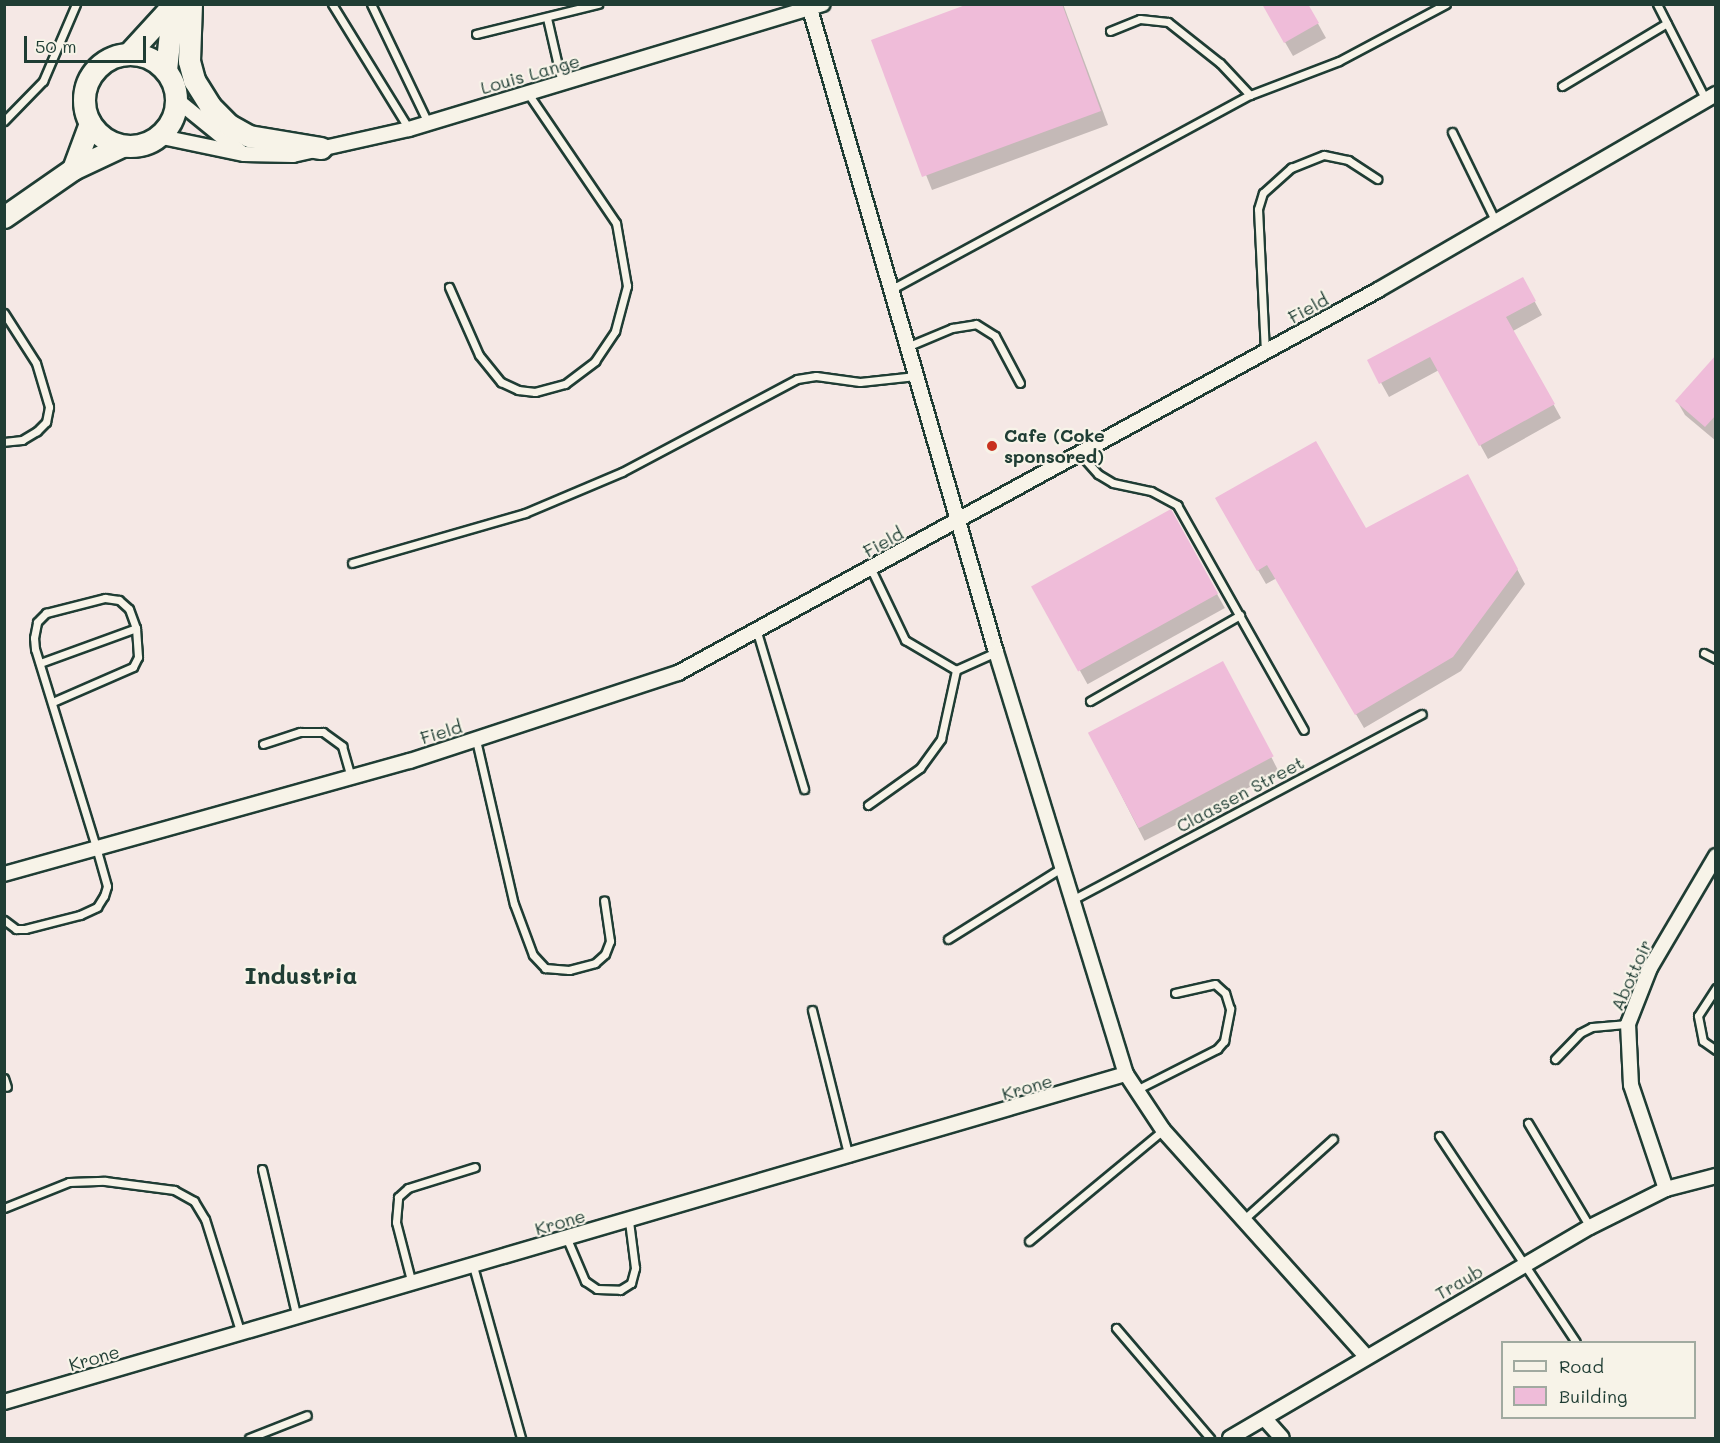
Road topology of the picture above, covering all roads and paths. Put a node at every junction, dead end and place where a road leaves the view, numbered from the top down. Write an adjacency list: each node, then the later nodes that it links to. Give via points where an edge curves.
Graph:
1 (76, 4): 21 (lane, via 43,81)
2 (332, 4): 24 (lane)
3 (371, 4): 23 (lane)
4 (598, 4): 9 (lane)
5 (1446, 4): 18 (lane, via 1339,61)
6 (1657, 4): 10 (lane)
7 (179, 5): 13 (main road); 14 (main road); 28 (main road, via 194,80 210,106 229,125 249,136)
8 (816, 7): 15 (street, Louis Lange); 35 (street)
9 (547, 18): 12 (lane); 15 (lane)
10 (1667, 23): 16 (lane); 19 (lane)
11 (1110, 32): 18 (lane, via 1140,19 1168,22 1220,63)
12 (476, 34)
13 (129, 53): 14 (main road, via 153,60); 22 (main road, via 106,60 90,78 83,101)
14 (166, 70): 20 (main road)
15 (562, 83): 17 (street, Louis Lange)
16 (1562, 86)
17 (527, 92): 23 (street, Louis Lange); 34 (lane, via 616,223 627,286 615,331 595,361 566,384 535,392 518,390 501,382 479,355)
18 (1250, 95): 35 (lane)
19 (1711, 97): 33 (street, Field)
20 (177, 100): 26 (main road, via 174,116); 29 (street)
21 (4, 121)
22 (90, 123): 27 (main road, via 101,137); 30 (main road)
23 (428, 123): 24 (street, Louis Lange)
24 (409, 129): 28 (street, Louis Lange)
25 (1452, 132): 33 (lane)
26 (162, 137): 27 (main road, via 139,146); 29 (street, Louis Lange)
27 (123, 146): 30 (main road)
28 (321, 148): 29 (street, Louis Lange, via 267,157)
29 (244, 154)
30 (73, 170): 32 (main road)
31 (1377, 179): 38 (lane, via 1348,160 1324,155 1291,168 1263,193 1258,209)
32 (4, 217)
33 (1495, 220): 38 (street, Field)
34 (449, 287)
35 (892, 289): 37 (street)
36 (4, 313): 41 (lane, via 36,363 49,407 46,422 37,431 22,440)
37 (909, 346): 39 (street); 40 (lane, via 952,328 976,324 995,336)
38 (1265, 352): 42 (street, Field)
39 (917, 376): 43 (street); 44 (lane, via 860,382 816,376 797,380 622,472 525,513)
40 (1020, 383)
41 (4, 442)
42 (1080, 454): 43 (street, Field); 46 (lane, via 1098,474 1113,483 1151,491 1177,505)
43 (959, 520): 45 (street, Field); 49 (street)
44 (352, 563)
45 (871, 569): 48 (street, Field); 53 (lane, via 905,640)
46 (1240, 615): 54 (lane); 57 (lane)
47 (136, 628): 52 (lane); 52 (lane, via 129,609 119,600 105,598 46,613 37,622 34,638); 55 (lane, via 138,657 133,666)
48 (757, 632): 58 (street, Field, via 678,673); 61 (lane)
49 (996, 652): 53 (lane); 65 (street)
50 (1704, 652): 51 (lane)
51 (1716, 659)
52 (40, 663): 55 (lane)
53 (956, 670): 62 (lane, via 941,739 920,768)
54 (1090, 701)
55 (53, 702): 63 (lane)
56 (1422, 714): 68 (lane, Claassen Street)
57 (1304, 730)
58 (476, 740): 60 (street, Field); 67 (lane, via 514,904 533,956 545,968 569,970 595,963 605,954 610,941)
59 (263, 744): 60 (lane, via 300,732 323,732 342,746)
60 (351, 778): 63 (street, Field)
61 (804, 789)
62 (868, 805)
63 (96, 847): 66 (street, Field); 69 (lane, via 106,886 97,907 25,929 16,929)
64 (1716, 855): 74 (street, Abottoir, via 1650,968)
65 (1061, 868): 68 (street); 70 (lane)
66 (4, 874)
67 (604, 900)
68 (1071, 901): 77 (street)
69 (4, 920)
70 (948, 939)
71 (1716, 988): 75 (lane, via 1698,1016 1703,1041)
72 (1175, 993): 80 (lane, via 1215,984 1225,993 1230,1010 1224,1041 1217,1049)
73 (812, 1010): 85 (lane)
74 (1628, 1024): 76 (lane, via 1580,1033); 89 (street, Abottoir, via 1631,1085)
75 (1716, 1050)
76 (1555, 1059)
77 (1126, 1074): 80 (street); 85 (street, Krone)
78 (4, 1078): 79 (lane)
79 (7, 1087)
80 (1136, 1090): 82 (street)
81 (1528, 1123): 93 (lane)
82 (1163, 1130): 91 (street); 95 (lane)
83 (1439, 1136): 97 (lane)
84 (1333, 1139): 91 (lane)
85 (849, 1157): 92 (street, Krone)
86 (475, 1167): 98 (lane, via 408,1188 398,1197 394,1207 396,1222)
87 (262, 1170): 99 (lane)
88 (1716, 1176): 89 (street, Traub)
89 (1666, 1189): 93 (street, Traub)
90 (4, 1208): 101 (lane, via 69,1182 114,1182 174,1190 194,1201 205,1219)
91 (1243, 1220): 103 (street)
92 (629, 1221): 94 (street, Krone); 94 (lane, via 635,1268 631,1283 620,1290 597,1289 585,1281)
93 (1590, 1227): 97 (street, Traub)
94 (567, 1239): 96 (street, Krone)
95 (1029, 1241)
96 (473, 1266): 98 (street, Krone); 108 (lane)
97 (1523, 1266): 102 (lane); 103 (street, Traub)
98 (412, 1284): 99 (street, Krone)
99 (297, 1318): 101 (street, Krone)
100 (1116, 1328): 109 (lane)
101 (241, 1334): 104 (street, Krone)
102 (1575, 1341)
103 (1365, 1356): 106 (street, Traub)
104 (4, 1402)
105 (307, 1415): 107 (lane)
106 (1265, 1419): 110 (street, Traub); 111 (street)
107 (249, 1438)
108 (521, 1438)
109 (1210, 1438)
110 (1230, 1438)
111 (1281, 1438)

